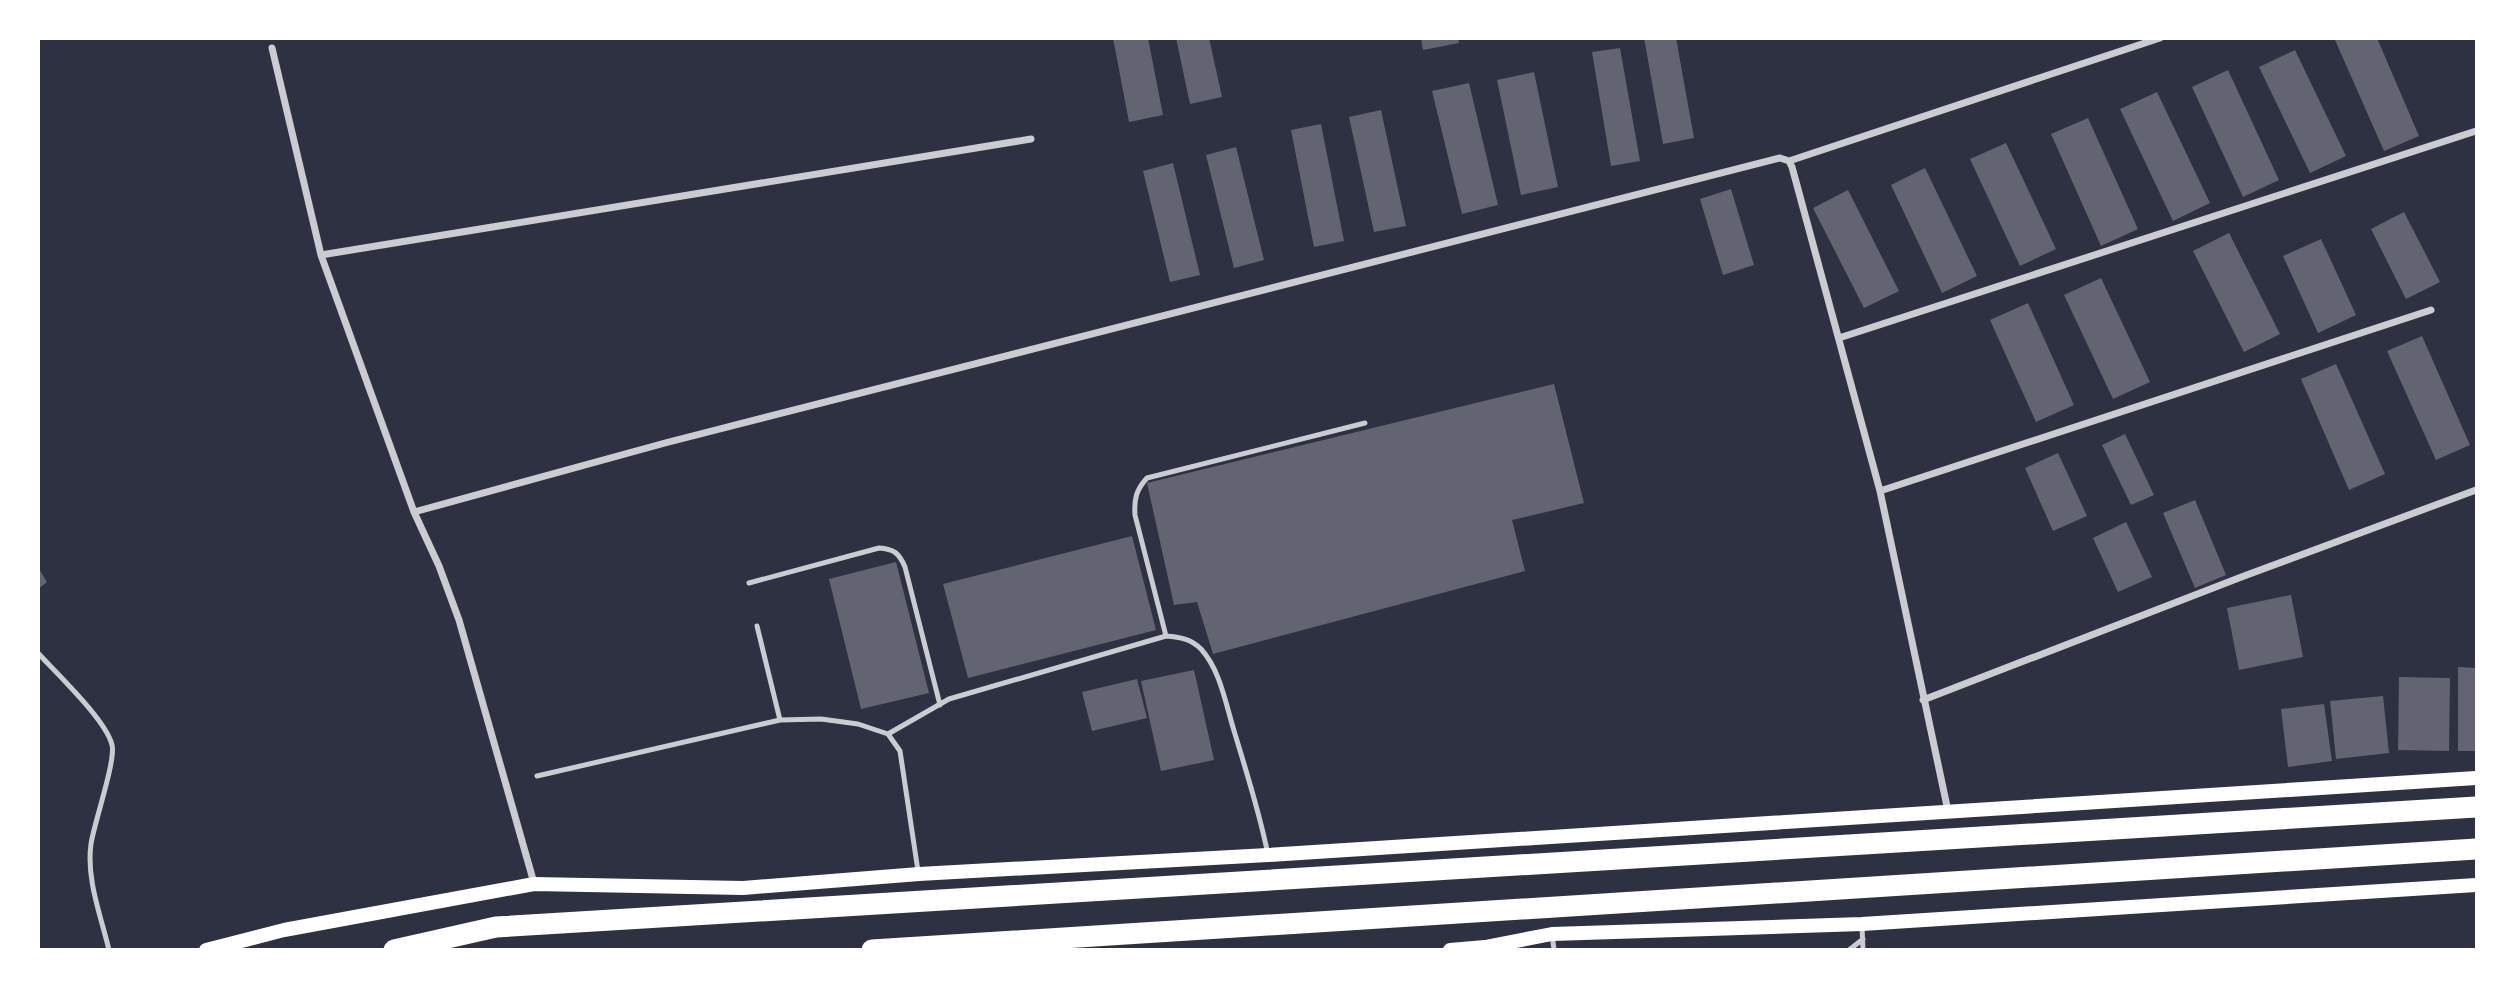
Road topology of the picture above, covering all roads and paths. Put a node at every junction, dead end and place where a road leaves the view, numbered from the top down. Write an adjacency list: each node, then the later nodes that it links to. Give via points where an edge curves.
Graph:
1 (2160, 38): 5 (street)
2 (272, 48): 6 (street)
3 (2476, 131): 8 (street)
4 (1031, 139): 6 (street)
5 (1789, 161): 8 (street); 12 (street, via 1780,158 665,443)
6 (321, 255): 12 (street)
7 (2431, 310): 11 (street)
8 (1839, 338): 11 (street)
9 (1365, 423): 15 (lane, via 1147,478 1138,489 1135,515)
10 (2476, 490): 17 (street)
11 (1880, 491): 17 (street)
12 (414, 512): 28 (street, via 459,620)
13 (749, 583): 18 (lane, via 891,548 905,567)
14 (757, 626): 19 (lane)
15 (1166, 636): 18 (lane); 26 (lane, via 1191,641 1214,670)
16 (38, 653): 34 (lane, via 94,717 112,746 91,847 94,892)
17 (1923, 700): 24 (street)
18 (940, 705): 20 (lane)
19 (780, 720): 20 (lane, via 821,719); 21 (lane)
20 (888, 734): 27 (lane, via 900,751)
21 (537, 776)
22 (2476, 778): 24 (main road)
23 (2476, 807): 36 (highway, via 496,926)
24 (1948, 811): 26 (main road)
25 (2476, 849): 37 (highway)
26 (1268, 855): 27 (main road)
27 (919, 874): 28 (main road, via 743,888)
28 (534, 884): 35 (main road, via 284,930)
29 (2476, 885): 30 (main road)
30 (1862, 923): 31 (main road); 32 (lane)
31 (1552, 934): 33 (main road); 39 (lane)
32 (1863, 939): 40 (lane); 41 (lane)
33 (1485, 948): 38 (main road)
34 (109, 950)
35 (206, 950)
36 (394, 950)
37 (872, 950)
38 (1450, 950)
39 (1554, 950)
40 (1849, 950)
41 (1863, 950)

